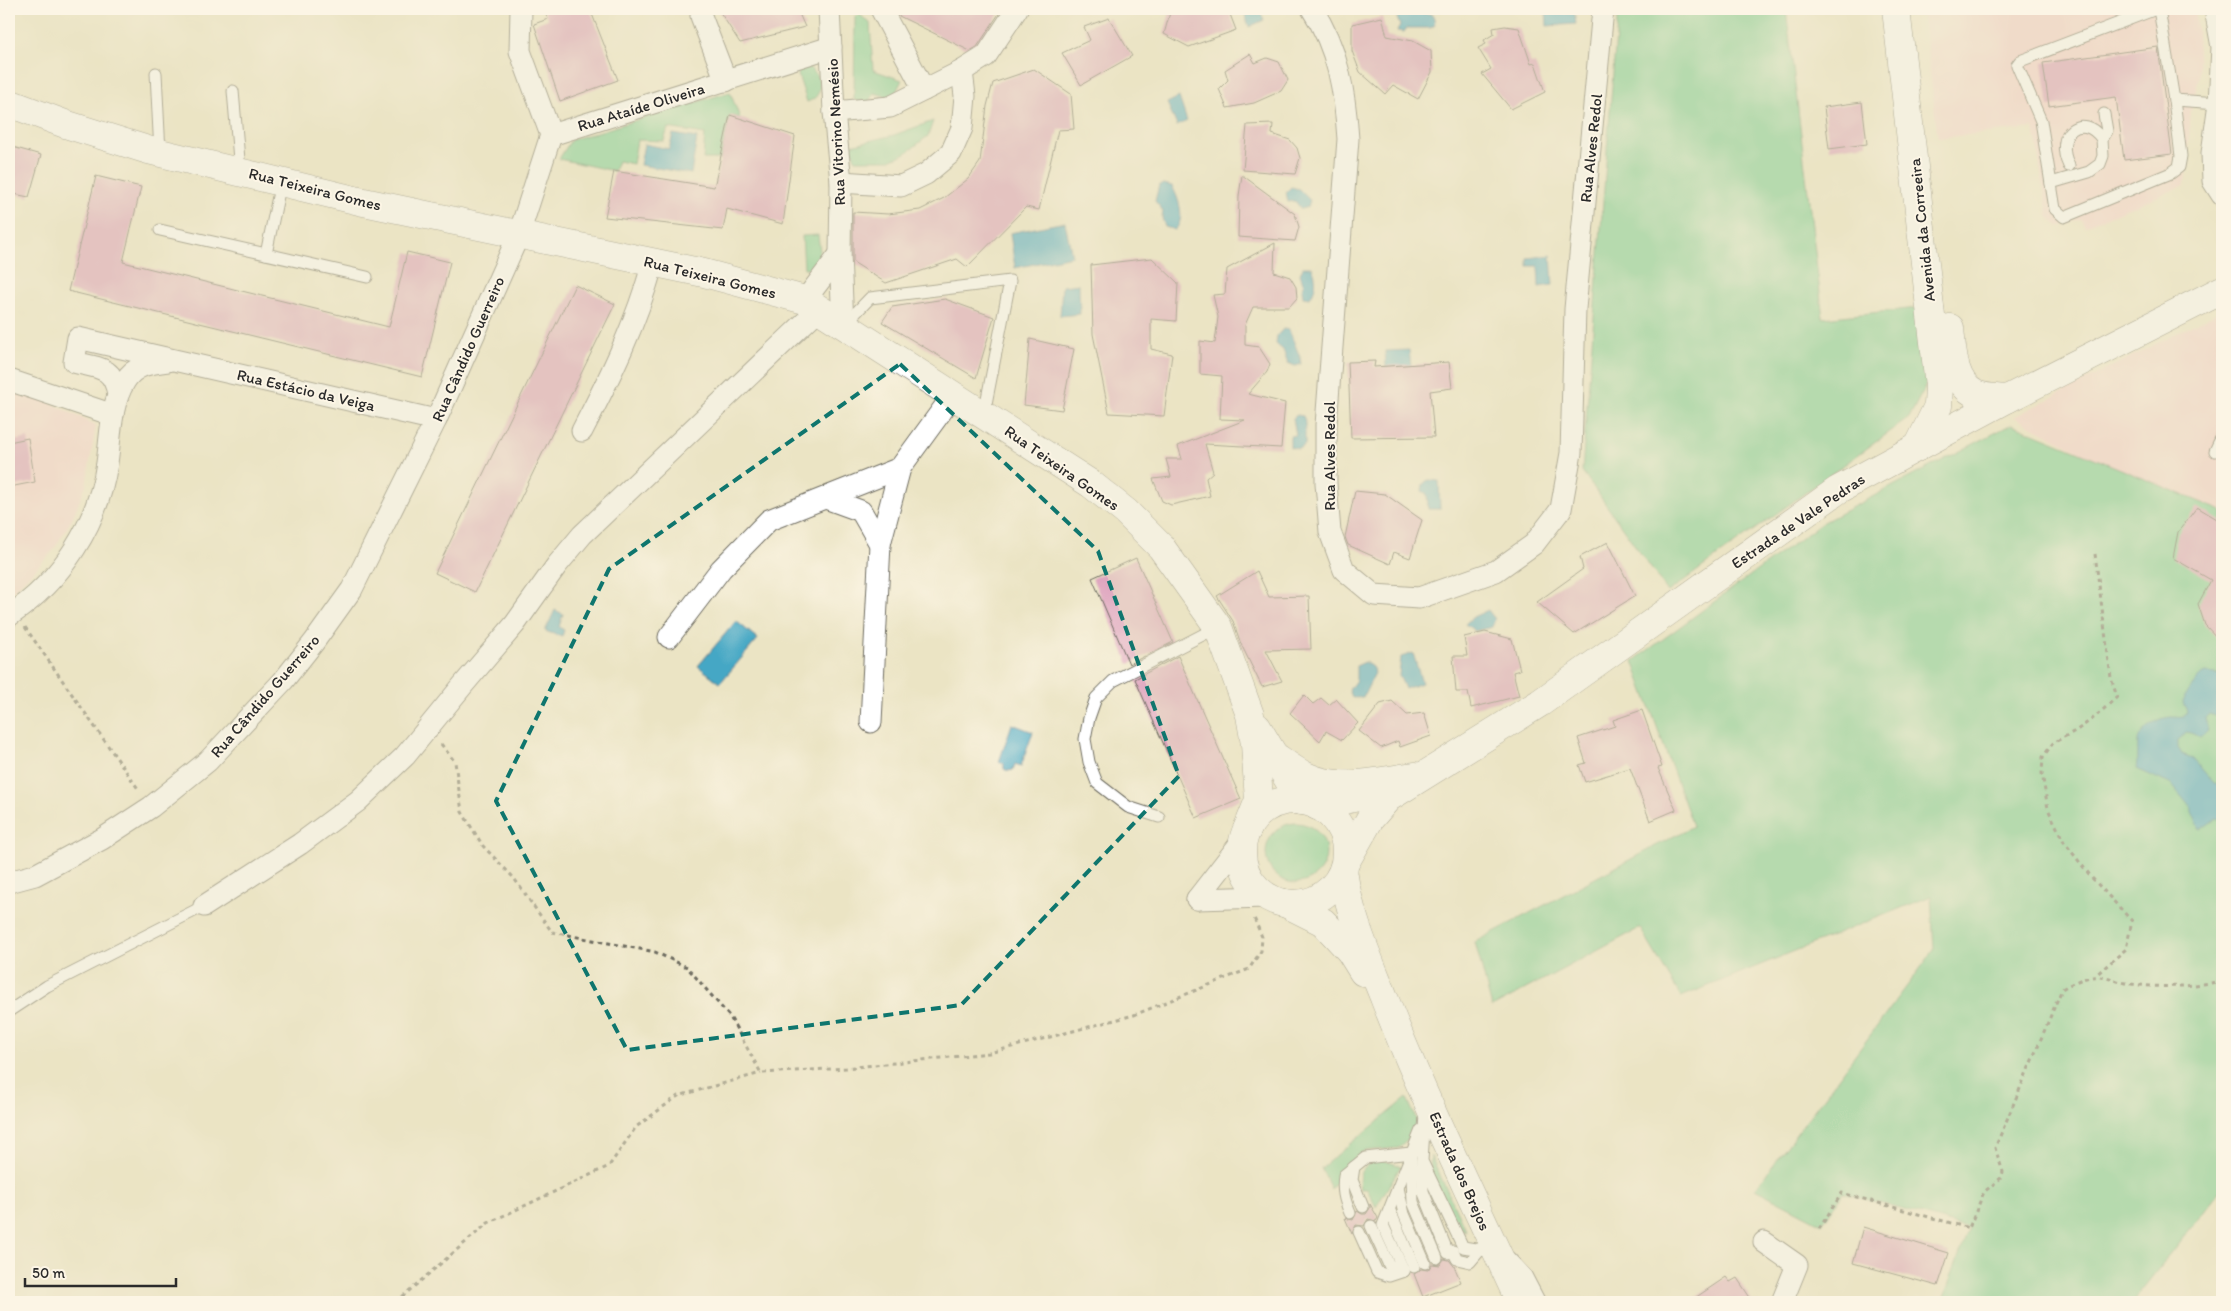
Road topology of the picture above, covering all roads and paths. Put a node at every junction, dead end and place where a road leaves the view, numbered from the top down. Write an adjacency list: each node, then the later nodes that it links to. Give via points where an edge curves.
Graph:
1 (520, 9): 23 (street, via 520,51)
2 (829, 9): 12 (street, Rua Vitorino Nemésio)
3 (881, 9): 16 (street)
4 (1017, 9): 13 (street, via 986,56)
5 (1313, 9): 6 (street, Rua Alves Redol, via 1328,33 1337,65 1345,96 1348,139 1326,425 1330,532 1344,570 1374,595 1419,598 1496,571 1534,544 1561,508 1571,453 1575,309)
6 (1604, 9)
7 (1896, 9): 51 (main road, Avenida da Correeira, via 1939,386 1938,406)
8 (1912, 9): 45 (main road, Avenida da Correeira, via 1953,356 1963,385 1976,395)
9 (2158, 9): 18 (lane); 30 (lane, via 2017,64 2041,121)
10 (2215, 9): 20 (street, via 2222,47)
11 (701, 16): 15 (street)
12 (831, 47): 15 (street, Rua Ataíde Oliveira); 21 (street, Rua Vitorino Nemésio)
13 (962, 71): 16 (street); 29 (street, via 965,96 962,128 950,153 926,174 901,186)
14 (156, 73): 25 (lane)
15 (726, 82): 23 (street, Rua Ataíde Oliveira)
16 (924, 90): 21 (street, via 890,107)
17 (233, 91): 27 (lane)
18 (2174, 100): 20 (lane); 30 (lane, via 2181,156 2179,167 2172,173 2064,217 2055,209)
19 (9, 103): 25 (main road, Rua Teixeira Gomes, via 65,124)
20 (2219, 103): 31 (street, via 2212,153 2213,181)
21 (834, 112): 29 (street, Rua Vitorino Nemésio)
22 (2104, 114): 24 (lane, via 2107,131)
23 (551, 135): 33 (street)
24 (2102, 139): 26 (lane, via 2097,131 2082,127 2069,132 2063,148); 30 (lane, via 2103,156 2096,168)
25 (160, 152): 27 (main road, Rua Teixeira Gomes)
26 (2069, 166)
27 (240, 171): 28 (main road, Rua Teixeira Gomes)
28 (282, 182): 33 (main road, Rua Teixeira Gomes); 34 (lane)
29 (840, 182): 35 (street, Rua Vitorino Nemésio)
30 (2051, 184)
31 (2222, 195)
32 (160, 230): 34 (lane)
33 (519, 234): 36 (main road, Rua Teixeira Gomes); 48 (street, Rua Cândido Guerreiro)
34 (266, 254): 37 (lane)
35 (840, 254): 39 (street); 40 (street, Rua Vitorino Nemésio)
36 (653, 263): 39 (main road, Rua Teixeira Gomes); 49 (street, via 617,365)
37 (367, 277)
38 (2222, 290): 45 (main road, Estrada de Vale Pedras)
39 (813, 304): 40 (main road, Rua Teixeira Gomes); 62 (street, via 582,535 515,624)
40 (843, 326): 44 (main road, Rua Teixeira Gomes); 46 (lane, via 870,298 1010,282)
41 (175, 360): 43 (street, Rua Estácio da Veiga, via 135,369); 43 (street, Rua Estácio da Veiga, via 78,338 74,362 107,371 116,380); 48 (street, Rua Estácio da Veiga)
42 (9, 380): 47 (street)
43 (118, 394): 47 (street, Rua Estácio da Veiga)
44 (954, 394): 46 (main road, Rua Teixeira Gomes); 53 (street)
45 (2007, 399): 51 (main road, Estrada de Vale Pedras)
46 (984, 414): 58 (main road, Rua Teixeira Gomes, via 1091,484 1126,512 1161,547)
47 (113, 415): 57 (street, Rua Estácio da Veiga, via 100,494 72,555 48,584)
48 (436, 420): 66 (street, Rua Cândido Guerreiro, via 352,589 314,642 283,681 208,761)
49 (582, 431)
50 (2222, 436): 52 (lane)
51 (1918, 447): 64 (main road, Estrada de Vale Pedras, via 1838,490 1540,703)
52 (2215, 451)
53 (900, 468): 54 (street); 55 (street)
54 (828, 499): 55 (street, via 861,511); 59 (street, via 769,520 721,569)
55 (880, 544): 61 (street)
56 (2095, 554): 73 (path, via 2116,696 2095,717 2053,743 2043,758 2042,773 2048,809 2064,842 2132,922 2126,949)
57 (12, 614): 66 (path)
58 (1218, 627): 60 (main road, Rua Teixeira Gomes); 67 (lane, via 1113,681 1096,698 1089,718 1086,739 1089,762 1097,784 1128,807)
59 (669, 637)
60 (1250, 715): 63 (main road, Rua Teixeira Gomes); 68 (main road, Rua Teixeira Gomes, via 1259,800)
61 (871, 722)
62 (428, 728): 72 (street, via 405,756 358,801 300,844); 77 (path, via 456,762 462,812 483,846 513,877 552,932 655,952 687,967 730,1016)
63 (1275, 756): 64 (main road, via 1310,778 1333,784 1363,784); 65 (main road, Rua Teixeira Gomes)
64 (1422, 775): 65 (main road, Estrada de Vale Pedras, via 1386,790); 69 (main road, Estrada de Vale Pedras, via 1388,798 1370,819)
65 (1309, 803): 68 (main road, via 1289,801 1272,805 1257,816); 69 (main road, via 1323,809 1337,821 1345,838)
66 (151, 807): 70 (street, Rua Cândido Guerreiro, via 102,839 35,875)
67 (1159, 817)
68 (1245, 836): 71 (main road, via 1244,866 1250,880); 71 (street, via 1198,899)
69 (1345, 865): 71 (main road, via 1338,882 1321,898 1305,904); 76 (main road, Estrada dos Brejos, via 1347,897)
70 (9, 882)
71 (1266, 900): 76 (main road, Estrada dos Brejos, via 1323,922 1350,951); 77 (path, via 1261,951 1250,969 1134,1015 989,1053 846,1068)
72 (204, 906): 75 (lane, via 47,986)
73 (2095, 975): 74 (path, via 2139,985 2205,985); 86 (path, via 2074,981 2062,989 1996,1148 2003,1172 2001,1178 1984,1192 1969,1228 1842,1192)
74 (2222, 981)
75 (9, 1011)
76 (1400, 1039): 78 (main road, Estrada dos Brejos)
77 (760, 1073): 92 (path, via 678,1096 636,1127 609,1166 488,1224)
78 (1426, 1110): 79 (lane); 80 (lane); 89 (main road, Estrada dos Brejos)
79 (1411, 1153): 81 (lane, via 1365,1158); 82 (lane); 90 (lane, via 1413,1202)
80 (1422, 1161): 90 (lane); 90 (lane, via 1423,1191)
81 (1354, 1167): 83 (lane, via 1352,1180); 84 (lane, via 1344,1174 1342,1187)
82 (1398, 1186): 91 (lane); 91 (lane, via 1390,1210)
83 (1363, 1207)
84 (1350, 1213)
85 (1371, 1226): 91 (lane, via 1389,1265)
86 (1819, 1229)
87 (1359, 1232): 91 (lane, via 1377,1272 1389,1276)
88 (1764, 1242): 95 (street, via 1797,1265)
89 (1490, 1248): 90 (lane, via 1470,1262 1457,1259); 93 (main road, Estrada dos Brejos); 94 (lane, via 1526,1275)
90 (1450, 1252): 91 (lane)
91 (1416, 1266)
92 (396, 1302)
93 (1520, 1302)
94 (1540, 1302)
95 (1782, 1302)

